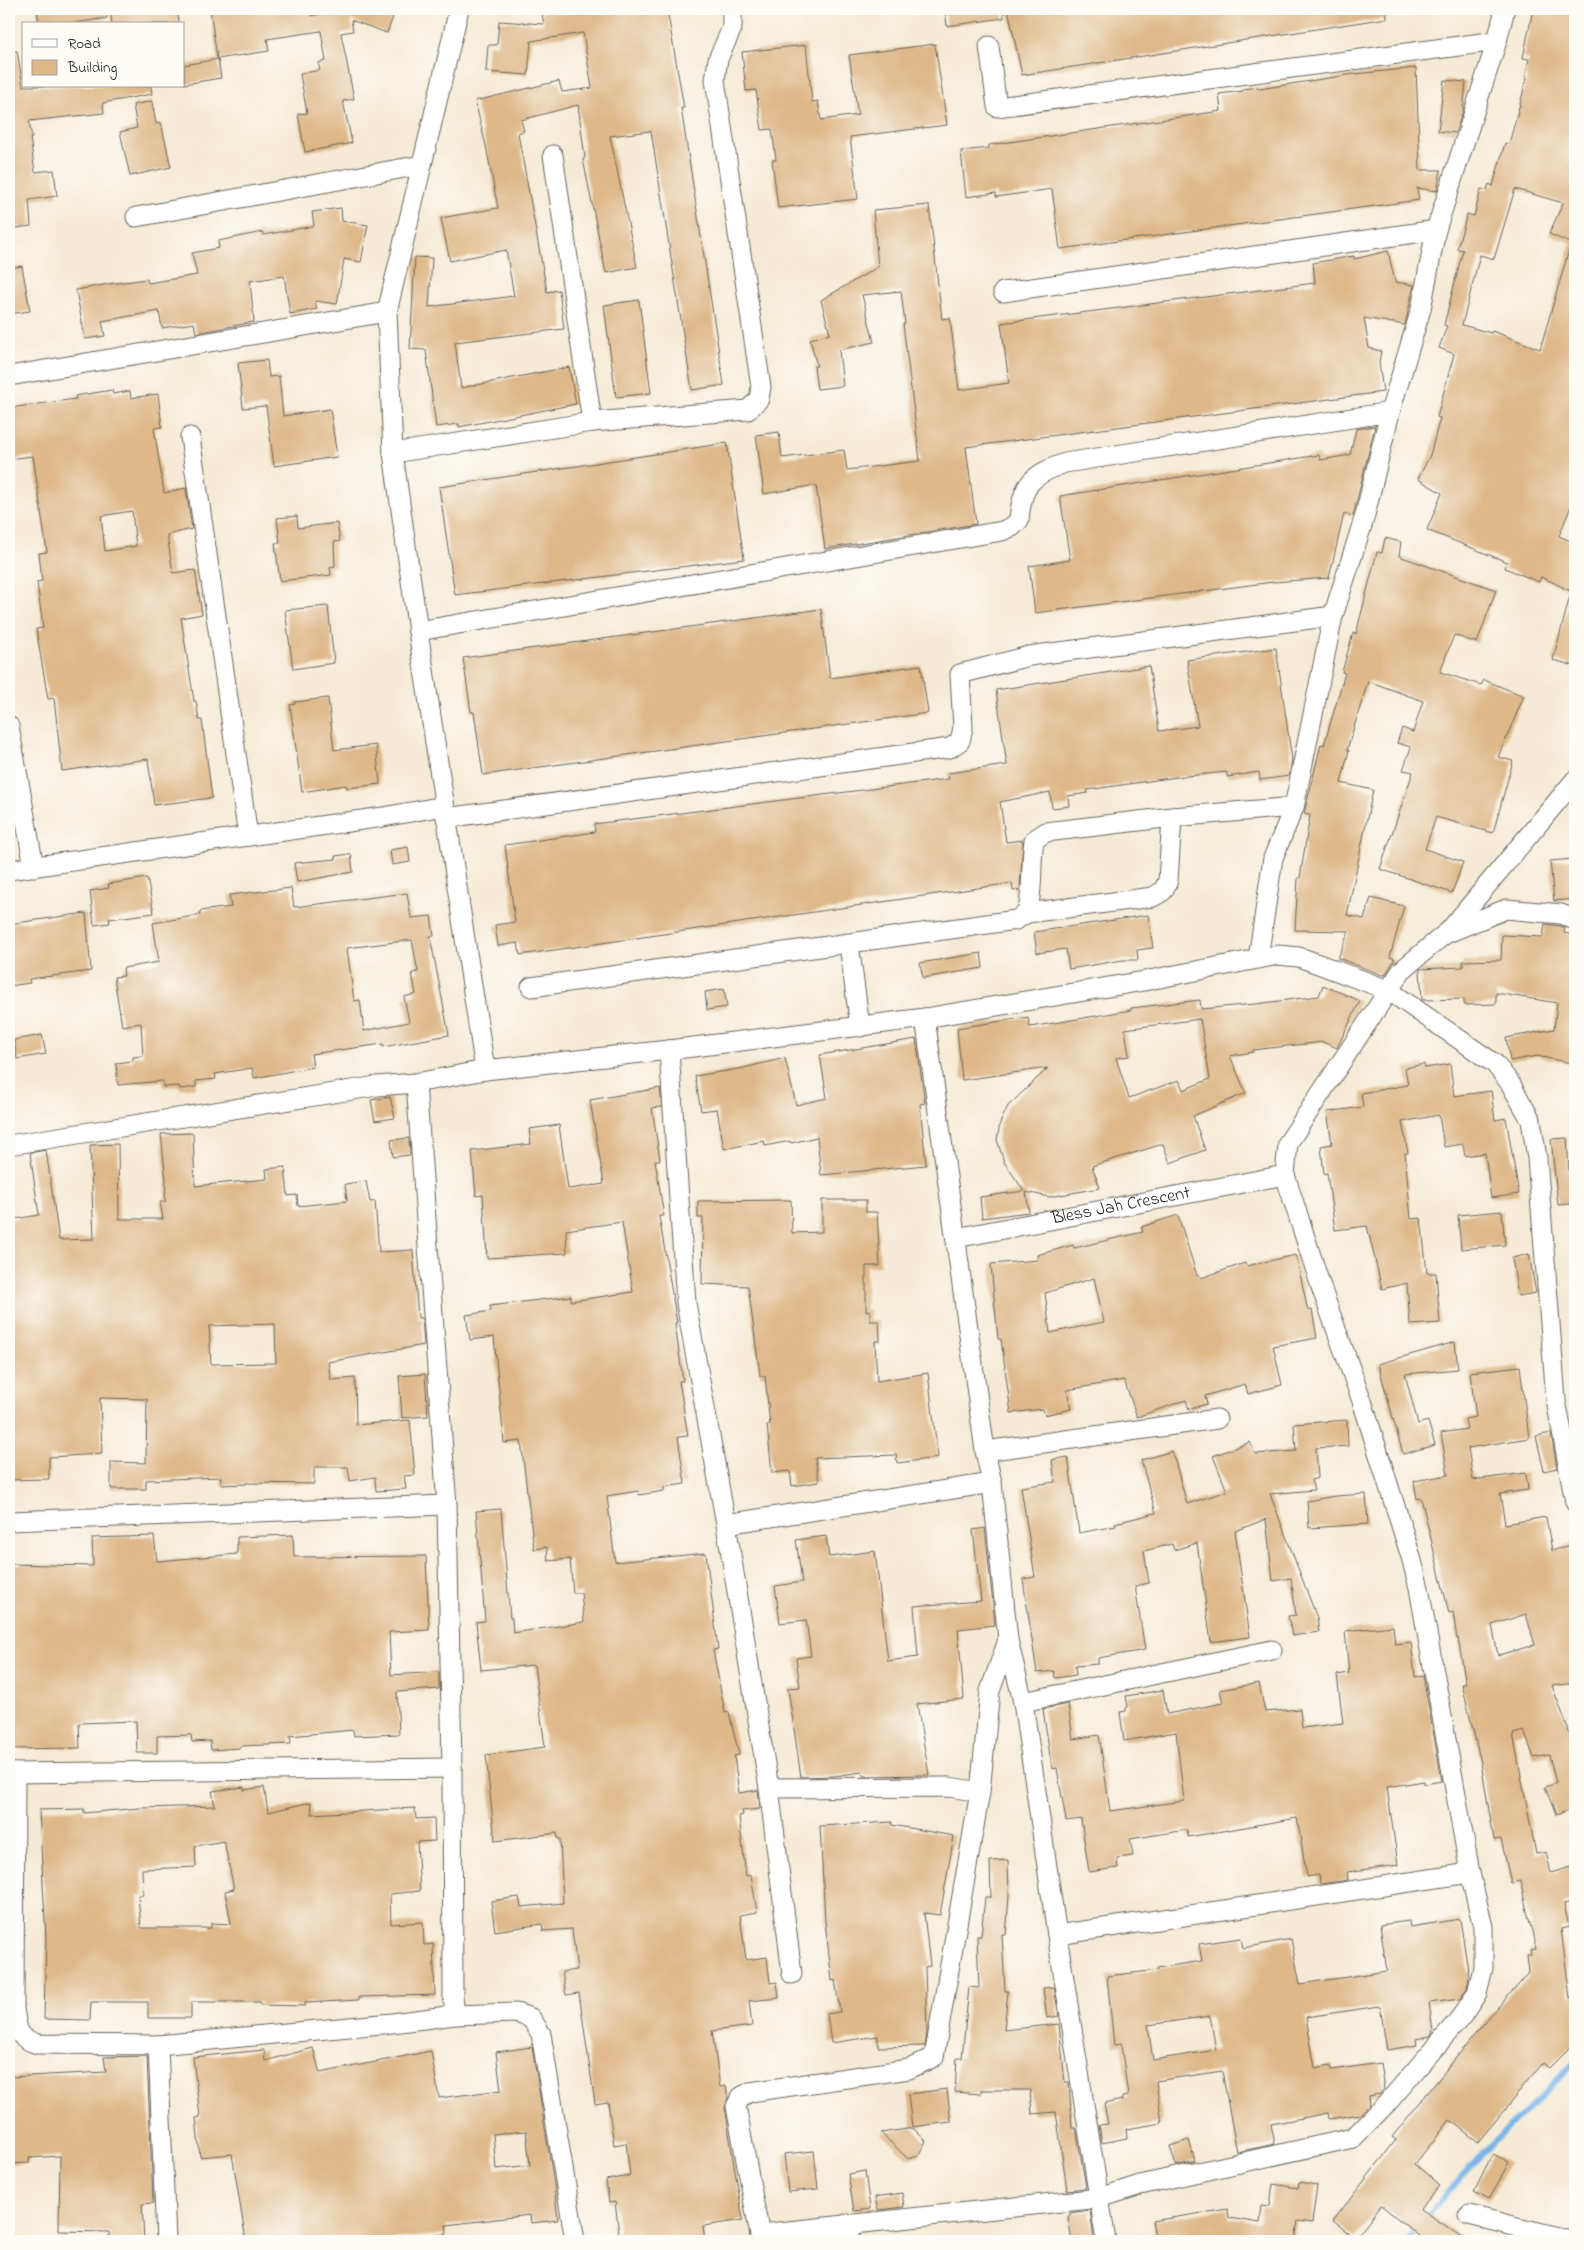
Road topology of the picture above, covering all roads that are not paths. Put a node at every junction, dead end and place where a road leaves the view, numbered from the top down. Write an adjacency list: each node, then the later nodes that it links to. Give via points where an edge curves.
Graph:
1 (459, 9): 7 (street)
2 (732, 9): 14 (street, via 732,28 718,59 715,80 761,387 759,399 748,410)
3 (1504, 9): 4 (street)
4 (1497, 41): 5 (street, via 997,107); 9 (street)
5 (989, 46)
6 (553, 155): 14 (street)
7 (421, 166): 8 (street); 11 (street)
8 (136, 217)
9 (1436, 230): 10 (street); 13 (street, via 1421,309)
10 (1003, 292)
11 (387, 312): 12 (street); 16 (street)
12 (9, 376)
13 (1390, 412): 17 (street, via 1364,519); 18 (street, via 1065,462 1044,470 1027,485 1019,520 1002,531)
14 (592, 422): 16 (street)
15 (190, 437): 24 (street)
16 (393, 453): 18 (street)
17 (1333, 616): 21 (street); 22 (street, via 1029,656 960,674 963,728 960,741 950,748)
18 (418, 631): 22 (street)
19 (9, 726): 25 (street)
20 (1575, 780): 29 (street)
21 (1294, 807): 23 (street); 31 (street, via 1273,858)
22 (445, 812): 24 (street, via 383,817); 37 (street)
23 (1172, 817): 27 (street, via 1168,881 1154,897); 27 (street, via 1046,832 1034,840 1032,898)
24 (248, 836): 25 (street)
25 (34, 866): 26 (street)
26 (9, 870)
27 (1027, 913): 30 (street, via 1016,920)
28 (1575, 920): 29 (street, via 1561,914 1506,909)
29 (1446, 934): 33 (street, via 1402,970)
30 (849, 944): 32 (street); 35 (street)
31 (1258, 958): 33 (street, via 1278,955 1299,957); 34 (street)
32 (531, 987)
33 (1388, 990): 40 (street, via 1288,1143); 45 (street, via 1495,1064 1531,1120 1537,1158 1556,1400)
34 (925, 1018): 35 (street); 41 (street)
35 (860, 1027): 36 (street)
36 (669, 1050): 37 (street); 48 (street, via 686,1303)
37 (485, 1070): 38 (street)
38 (416, 1083): 39 (street, via 378,1086); 46 (street)
39 (9, 1145)
40 (1285, 1175): 41 (street, Bless Jah Crescent); 56 (street, via 1411,1557)
41 (956, 1238): 43 (street)
42 (1217, 1419): 43 (street)
43 (985, 1451): 44 (street)
44 (992, 1483): 48 (street); 49 (street)
45 (1575, 1502)
46 (447, 1505): 47 (street); 52 (street)
47 (9, 1520)
48 (726, 1524): 54 (street)
49 (1008, 1640): 51 (street); 55 (street, via 990,1691)
50 (1272, 1650): 51 (street)
51 (1023, 1702): 57 (street)
52 (452, 1768): 53 (street); 59 (street)
53 (12, 1773): 60 (street, via 14,2009 18,2032 26,2041 38,2044)
54 (769, 1788): 55 (street, via 949,1787); 58 (street)
55 (980, 1792): 64 (street, via 934,2057 909,2070 750,2092 740,2097 736,2106)
56 (1470, 1873): 57 (street); 61 (street, via 1483,1927 1483,1968 1477,1993 1462,2016 1353,2138)
57 (1057, 1935): 61 (street)
58 (792, 1974)
59 (455, 2015): 60 (street); 66 (street, via 516,2013 531,2018 541,2034)
60 (158, 2044): 65 (street)
61 (1100, 2198): 63 (street); 67 (street)
62 (1470, 2215): 68 (street)
63 (850, 2232): 64 (street)
64 (761, 2237)
65 (166, 2241)
66 (576, 2241)
67 (1106, 2241)
68 (1575, 2241)

